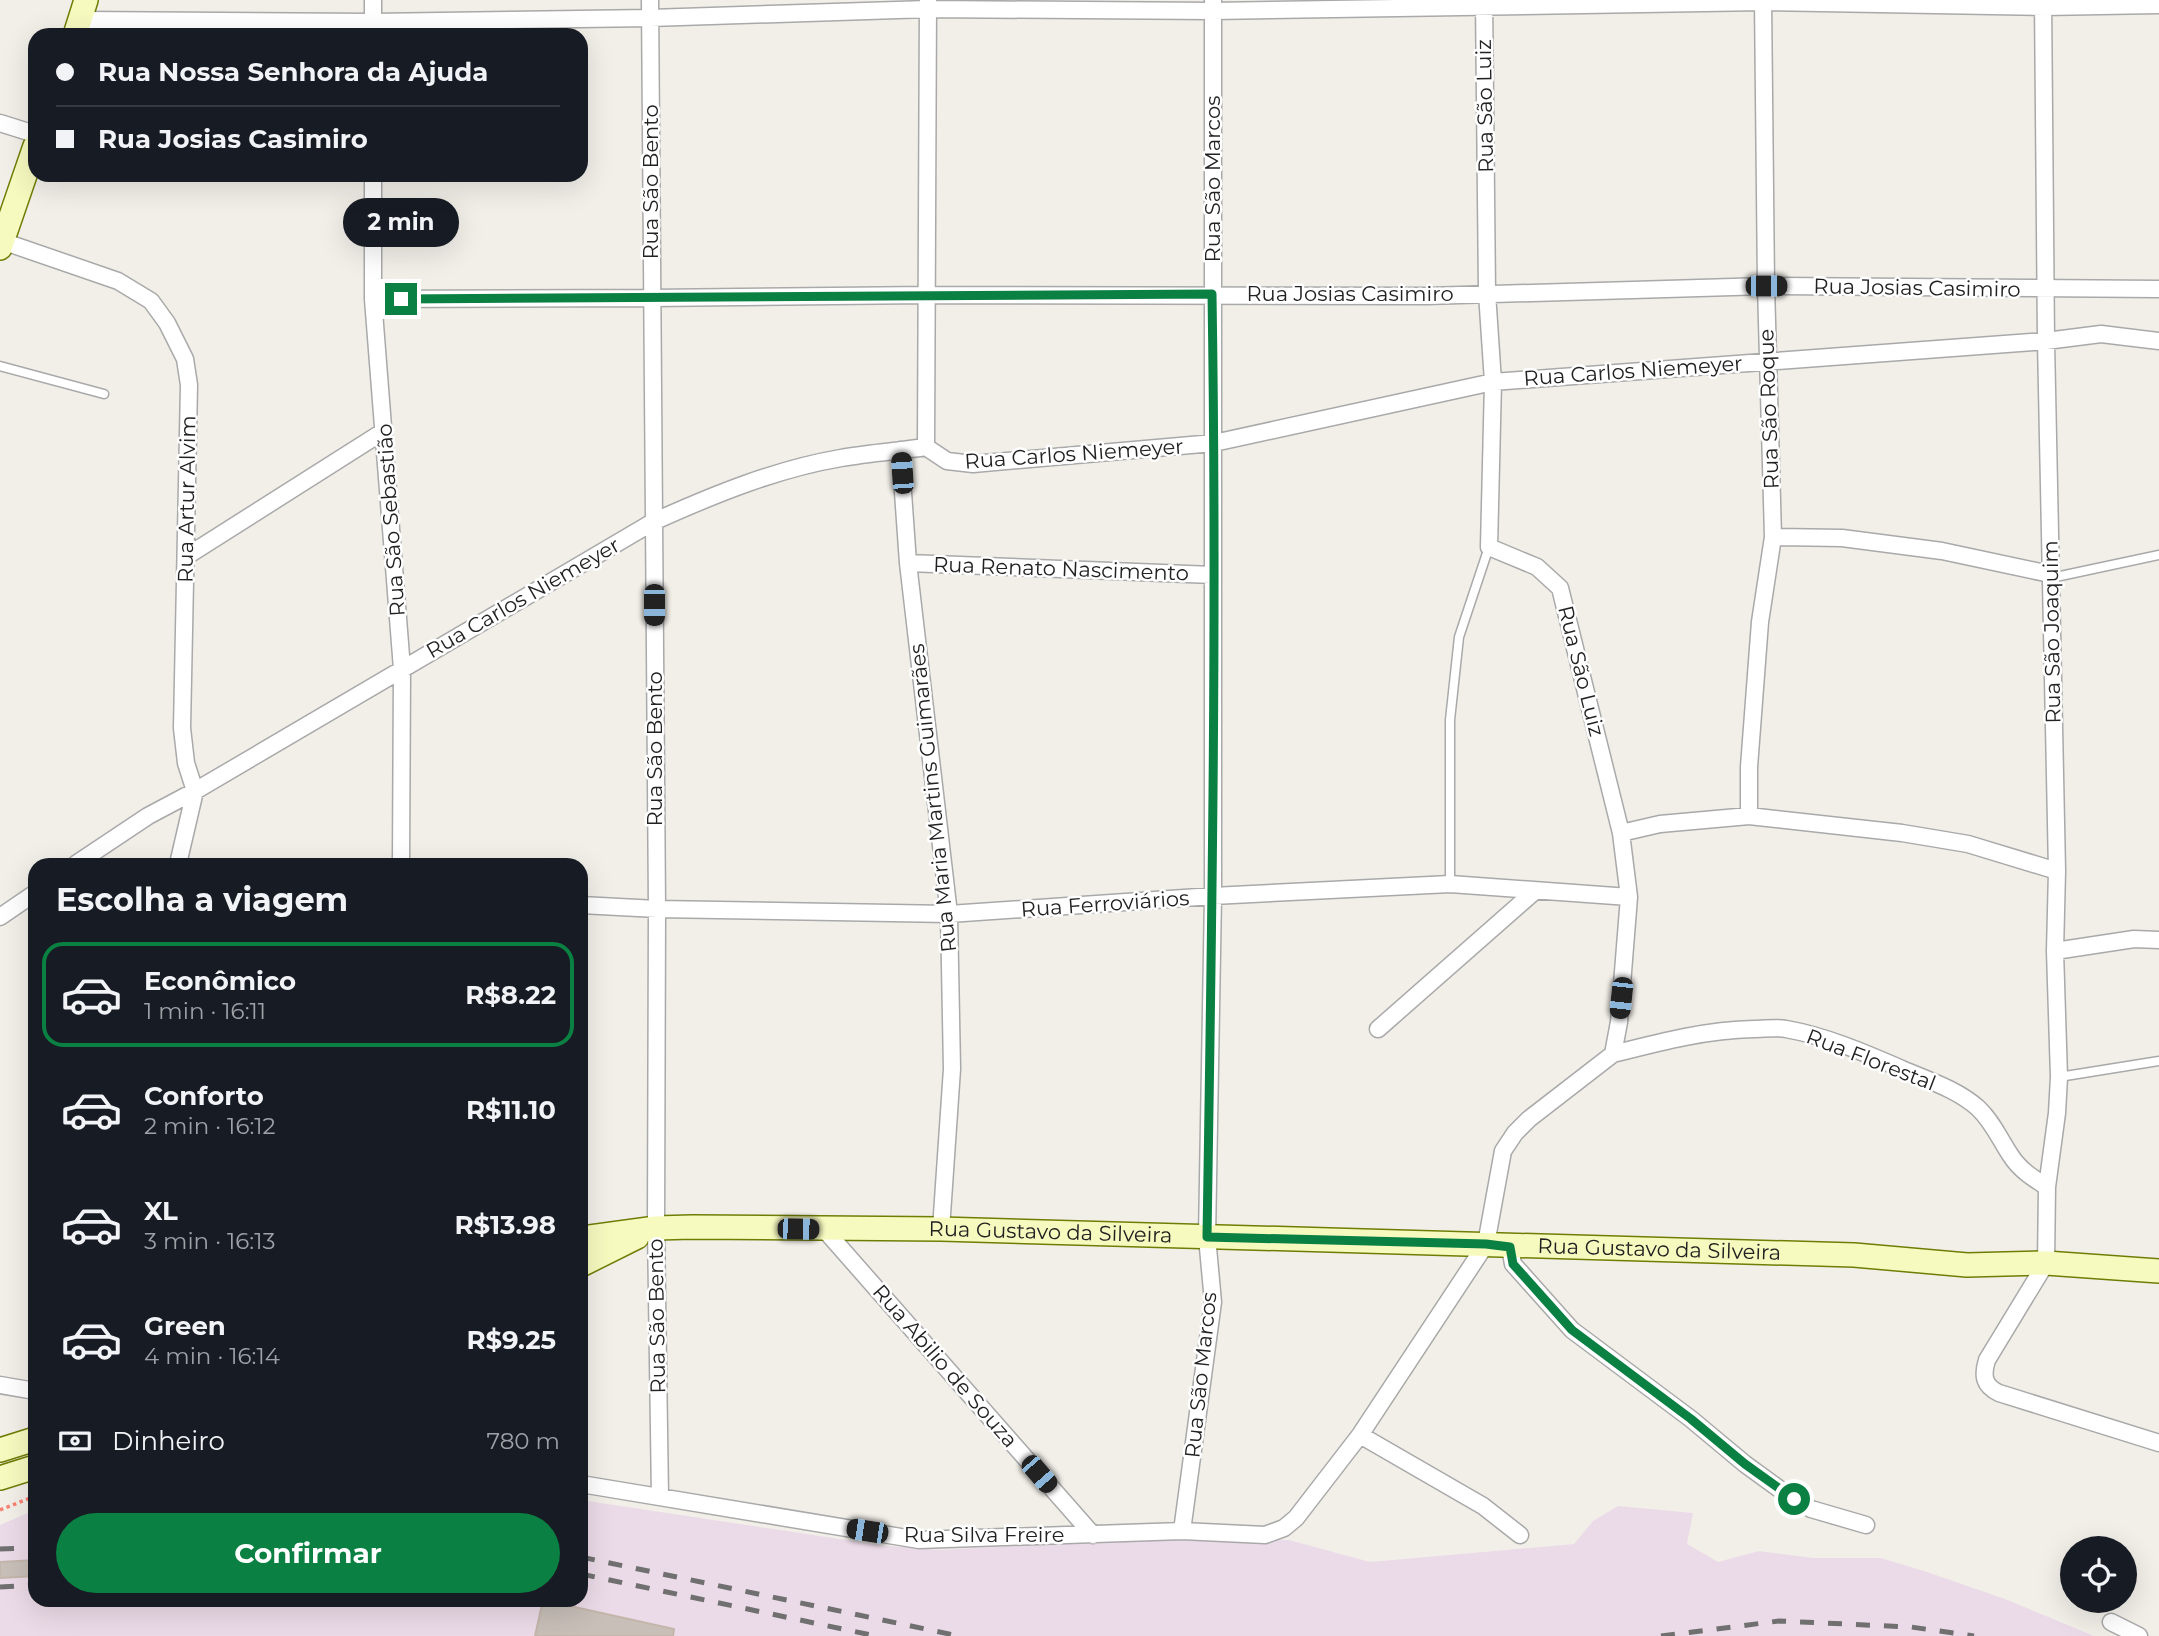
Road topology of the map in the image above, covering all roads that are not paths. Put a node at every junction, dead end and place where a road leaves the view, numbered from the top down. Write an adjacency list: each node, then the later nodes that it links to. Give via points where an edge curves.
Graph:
1 (373, 0): 12 (street)
2 (650, 0): 10 (street, Rua São Bento)
3 (1763, 1): 4 (street); 6 (street); 19 (street, Rua São Roque)
4 (1484, 3): 8 (street); 22 (street, Rua São Luiz)
5 (928, 4): 8 (street); 10 (street); 24 (street)
6 (2043, 4): 7 (street); 20 (street, Rua São Joaquim)
7 (2159, 5)
8 (1213, 6): 23 (street, Rua São Marcos)
9 (80, 18): 11 (street)
10 (650, 18): 13 (street); 25 (street, Rua São Bento)
11 (346, 28)
12 (373, 28)
13 (398, 28)
14 (0, 123): 15 (street)
15 (28, 132)
16 (28, 166): 18 (main road)
17 (373, 182): 26 (street, Rua São Sebastião)
18 (1, 245): 41 (street, Rua Artur Alvim, via 118,281 151,301 167,323 186,359 189,385)
19 (1766, 286): 20 (street, Rua Josias Casimiro); 22 (street, Rua Josias Casimiro); 29 (street, Rua São Roque)
20 (2046, 289): 21 (street, Rua Josias Casimiro); 27 (street, Rua São Joaquim)
21 (2159, 289)
22 (1487, 293): 23 (street, Rua Josias Casimiro); 31 (street, Rua São Luiz)
23 (1212, 294): 24 (street, Rua Josias Casimiro); 34 (street, Rua São Marcos)
24 (928, 295): 25 (street, Rua Josias Casimiro); 35 (street)
25 (652, 298): 26 (street, Rua Josias Casimiro); 37 (street, Rua São Bento)
26 (373, 299): 33 (street, Rua São Sebastião)
27 (2046, 341): 28 (street, Rua Carlos Niemeyer, via 2101,334); 29 (street, Rua Carlos Niemeyer); 44 (street, Rua São Joaquim)
28 (2159, 341)
29 (1768, 360): 31 (street, Rua Carlos Niemeyer); 38 (street, Rua São Roque)
30 (0, 366): 32 (lane)
31 (1493, 382): 34 (street, Rua Carlos Niemeyer); 39 (street, Rua São Luiz)
32 (104, 394)
33 (384, 431): 41 (street); 45 (street, Rua São Sebastião)
34 (1214, 443): 35 (street, Rua Carlos Niemeyer, via 973,464 947,461); 43 (street, Rua São Marcos)
35 (926, 447): 36 (street, Rua Carlos Niemeyer)
36 (900, 450): 37 (street, Rua Carlos Niemeyer, via 778,473); 42 (street, Rua Maria Martins Guimarães)
37 (653, 522): 45 (street, Rua Carlos Niemeyer); 59 (street, Rua São Bento)
38 (1773, 537): 44 (street, via 1842,538 1942,551); 47 (street, Rua São Roque, via 1760,622)
39 (1489, 547): 48 (street, Rua São Luiz, via 1537,567 1560,588); 53 (lane, via 1459,637 1450,720)
40 (2159, 555): 44 (lane)
41 (187, 556): 46 (street, Rua Artur Alvim, via 182,728)
42 (908, 563): 43 (street, Rua Renato Nascimento); 60 (street, Rua Maria Martins Guimarães)
43 (1213, 575): 55 (street, Rua São Marcos)
44 (2050, 576): 52 (street, Rua São Joaquim)
45 (402, 668): 46 (street, Rua Carlos Niemeyer); 51 (street, Rua São Sebastião)
46 (195, 791): 49 (street, Rua Carlos Niemeyer); 50 (street, Rua Artur Alvim)
47 (1749, 816): 48 (street, via 1660,824); 52 (street, via 1968,844)
48 (1621, 833): 56 (street, Rua São Luiz)
49 (85, 858)
50 (179, 858)
51 (401, 858)
52 (2057, 871): 63 (street, Rua São Joaquim)
53 (1450, 884): 54 (street, Rua Ferroviários); 55 (street, Rua Ferroviários)
54 (1535, 891): 56 (street, Rua Ferroviários); 64 (street)
55 (1213, 897): 60 (street, Rua Ferroviários); 72 (street, Rua São Marcos)
56 (1629, 897): 65 (street, Rua São Luiz)
57 (28, 898): 61 (street)
58 (588, 905): 59 (street, Rua Ferroviários)
59 (657, 909): 60 (street, Rua Ferroviários); 69 (street, Rua São Bento)
60 (950, 914): 71 (street, Rua Maria Martins Guimarães, via 952,1069)
61 (0, 917)
62 (2159, 940): 63 (street, via 2134,939)
63 (2055, 951): 67 (street, Rua São Joaquim)
64 (1378, 1029)
65 (1613, 1054): 68 (street, Rua Florestal, via 1673,1038 1736,1029 1784,1028 1823,1039 1949,1089 1977,1108 2019,1167); 74 (street, via 1529,1119 1509,1142 1500,1162)
66 (2159, 1060): 67 (lane)
67 (2059, 1077): 68 (street, Rua São Joaquim)
68 (2047, 1187): 77 (street, Rua São Joaquim)
69 (656, 1228): 70 (main road, Rua Gustavo da Silveira); 73 (main road, Rua Gustavo da Silveira); 76 (main road, Rua Gustavo da Silveira); 88 (street, Rua São Bento)
70 (824, 1229): 71 (main road, Rua Gustavo da Silveira); 91 (street, Rua Abilio de Souza)
71 (941, 1229): 72 (main road, Rua Gustavo da Silveira)
72 (1207, 1237): 74 (main road, Rua Gustavo da Silveira); 90 (street, Rua São Marcos, via 1213,1302)
73 (588, 1238)
74 (1486, 1244): 75 (main road, Rua Gustavo da Silveira); 81 (street)
75 (1510, 1247): 77 (main road, Rua Gustavo da Silveira, via 1854,1255 1967,1265); 89 (street, via 1513,1264 1572,1330 1778,1488 1811,1509)
76 (588, 1262)
77 (2046, 1263): 78 (main road, Rua Gustavo da Silveira); 83 (street, via 1987,1360 1987,1386)
78 (2159, 1271)
79 (0, 1385): 80 (street)
80 (28, 1390)
81 (1360, 1436): 90 (street, Rua Silva Freire, via 1284,1528 1265,1535); 92 (street, via 1483,1506)
82 (28, 1441): 84 (main road)
83 (2159, 1443)
84 (0, 1450)
85 (28, 1469): 86 (main road)
86 (0, 1478)
87 (588, 1485): 88 (street, Rua Silva Freire)
88 (660, 1497): 91 (street, Rua Silva Freire, via 919,1540)
89 (1866, 1525)
90 (1182, 1531): 91 (street, Rua Silva Freire)
91 (1093, 1535)
92 (1520, 1535)
93 (2111, 1622): 94 (street)
94 (2139, 1636)

